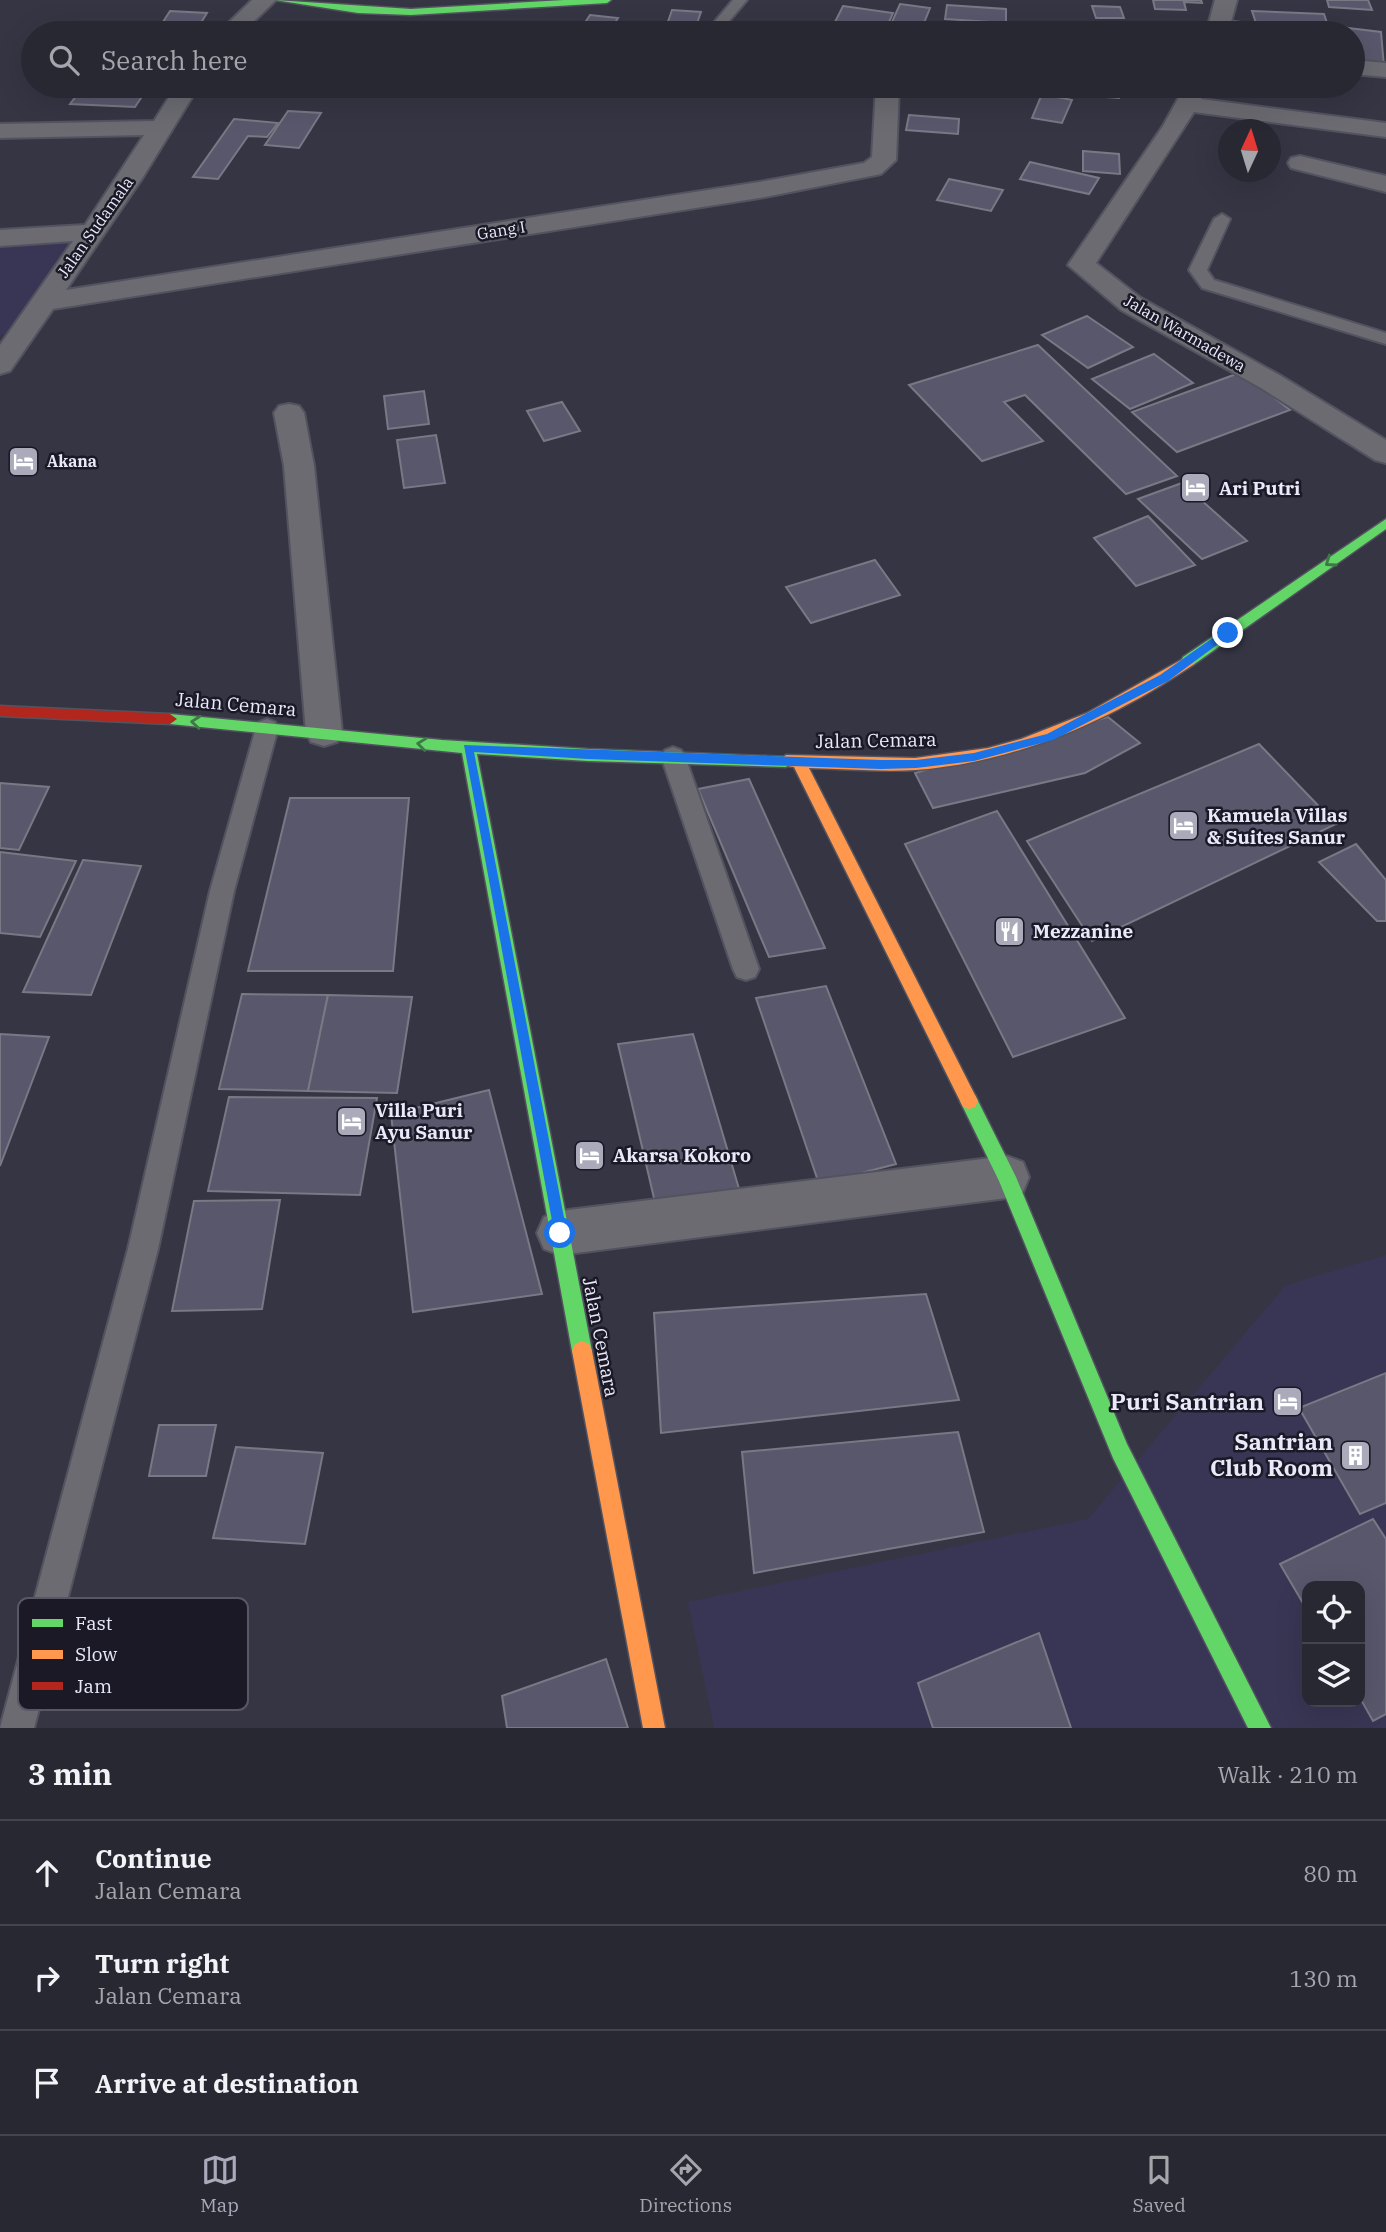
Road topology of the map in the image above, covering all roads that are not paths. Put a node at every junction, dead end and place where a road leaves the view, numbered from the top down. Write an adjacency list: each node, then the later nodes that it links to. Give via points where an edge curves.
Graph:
1 (265, 0): 7 (street)
2 (279, 0): 6 (street, via 358,10)
3 (607, 0): 6 (street)
4 (740, 0): 8 (lane)
5 (1226, 0): 9 (street)
6 (457, 6)
7 (242, 21)
8 (722, 21)
9 (1220, 21)
10 (1365, 68): 11 (street)
11 (1386, 70)
12 (179, 98): 16 (street, Jalan Sudamala)
13 (887, 98): 24 (street, Gang I, via 884,160 872,169)
14 (1189, 98): 28 (street, Jalan Warmadewa, via 1081,265 1131,304)
15 (1208, 98): 17 (street, Jalan Warmadewa)
16 (160, 128): 18 (street); 22 (street, Jalan Sudamala)
17 (1386, 130)
18 (0, 131)
19 (1300, 163): 20 (street)
20 (1386, 184)
21 (1222, 219): 25 (lane, via 1198,270 1208,284)
22 (91, 232): 23 (street); 24 (street, Jalan Sudamala)
23 (0, 238)
24 (43, 302): 26 (street, Jalan Sudamala)
25 (1386, 339)
26 (0, 365)
27 (289, 413): 32 (street, via 299,466)
28 (1386, 453)
29 (1386, 523): 35 (street, Jalan Cemara, one-way to 35, via 1164,678 1049,737 974,757 916,764)
30 (0, 711): 31 (street, Jalan Cemara, one-way to 30)
31 (267, 728): 32 (street, Jalan Cemara); 39 (lane, via 222,891 143,1249)
32 (324, 732): 33 (street, Jalan Cemara, one-way to 32)
33 (468, 747): 34 (street, Jalan Cemara); 38 (street, Jalan Cemara)
34 (673, 755): 35 (street, Jalan Cemara); 36 (lane)
35 (799, 762): 37 (street)
36 (746, 969)
37 (1007, 1177): 38 (street); 43 (street, via 1120,1451)
38 (560, 1233): 42 (street, Jalan Cemara)
39 (50, 1598)
40 (21, 1710): 41 (lane)
41 (16, 1728)
42 (654, 1728)
43 (1259, 1728)

